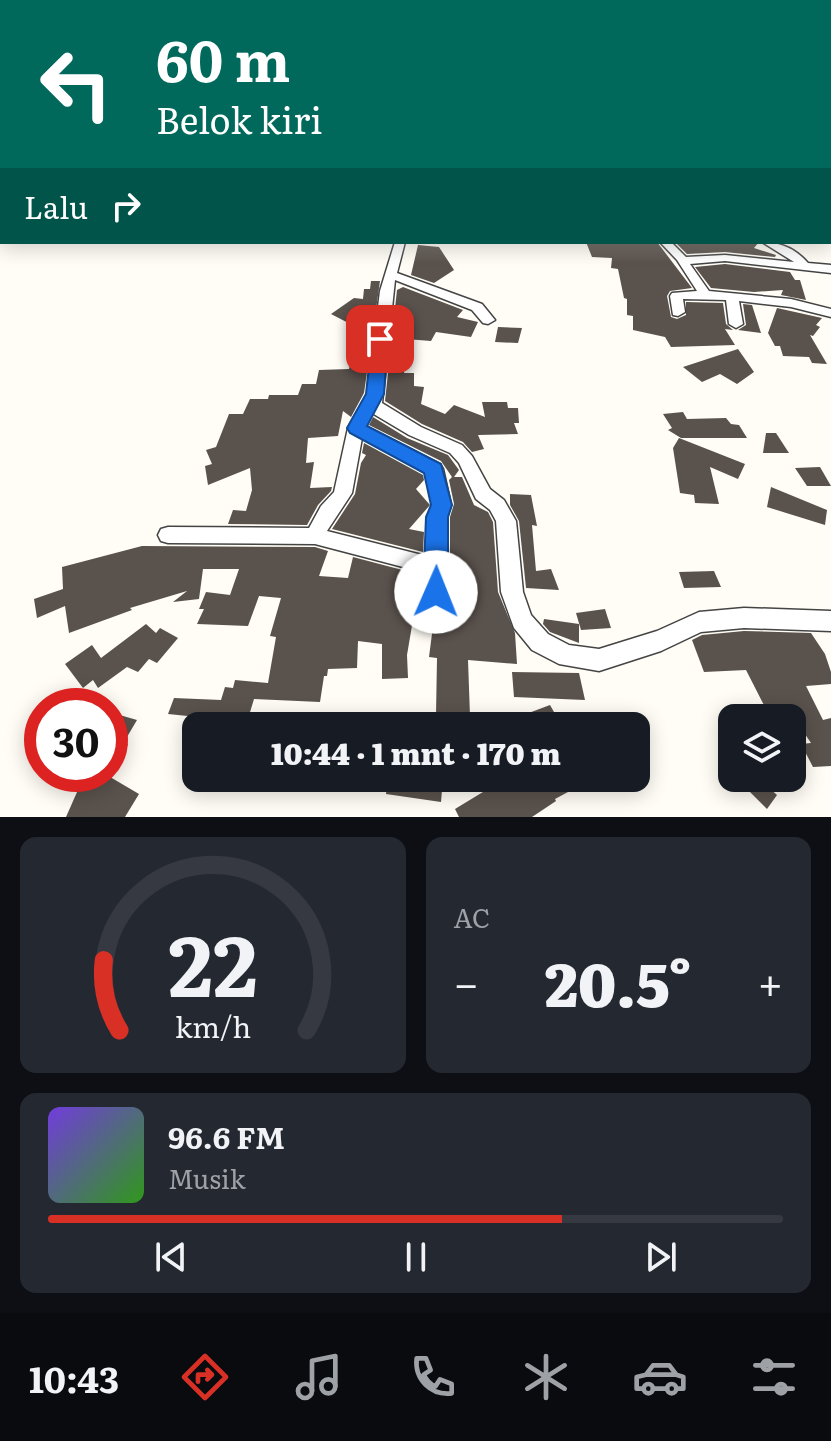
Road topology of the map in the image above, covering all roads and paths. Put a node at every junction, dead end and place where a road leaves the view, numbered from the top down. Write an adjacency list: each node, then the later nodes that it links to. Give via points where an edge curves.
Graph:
1 (400, 244): 8 (street)
2 (667, 244): 5 (street)
3 (771, 244): 6 (street, via 794,255)
4 (722, 249): 5 (street)
5 (682, 259): 6 (street); 9 (street)
6 (800, 266): 7 (street)
7 (831, 269)
8 (392, 275): 13 (street, via 477,307); 15 (street)
9 (705, 294): 10 (street); 11 (street, via 676,296)
10 (732, 297): 12 (street); 14 (street)
11 (678, 312)
12 (831, 313)
13 (488, 320)
14 (736, 324)
15 (375, 394): 16 (street); 21 (street, via 378,410 456,449 466,460 483,494 506,521 512,592 522,621 540,642 567,656 599,660 699,622)
16 (356, 428): 18 (street, via 343,493); 19 (street, via 434,469 442,505)
17 (168, 535): 18 (street)
18 (315, 536): 19 (street)
19 (436, 567): 20 (street)
20 (436, 592)
21 (831, 621)

